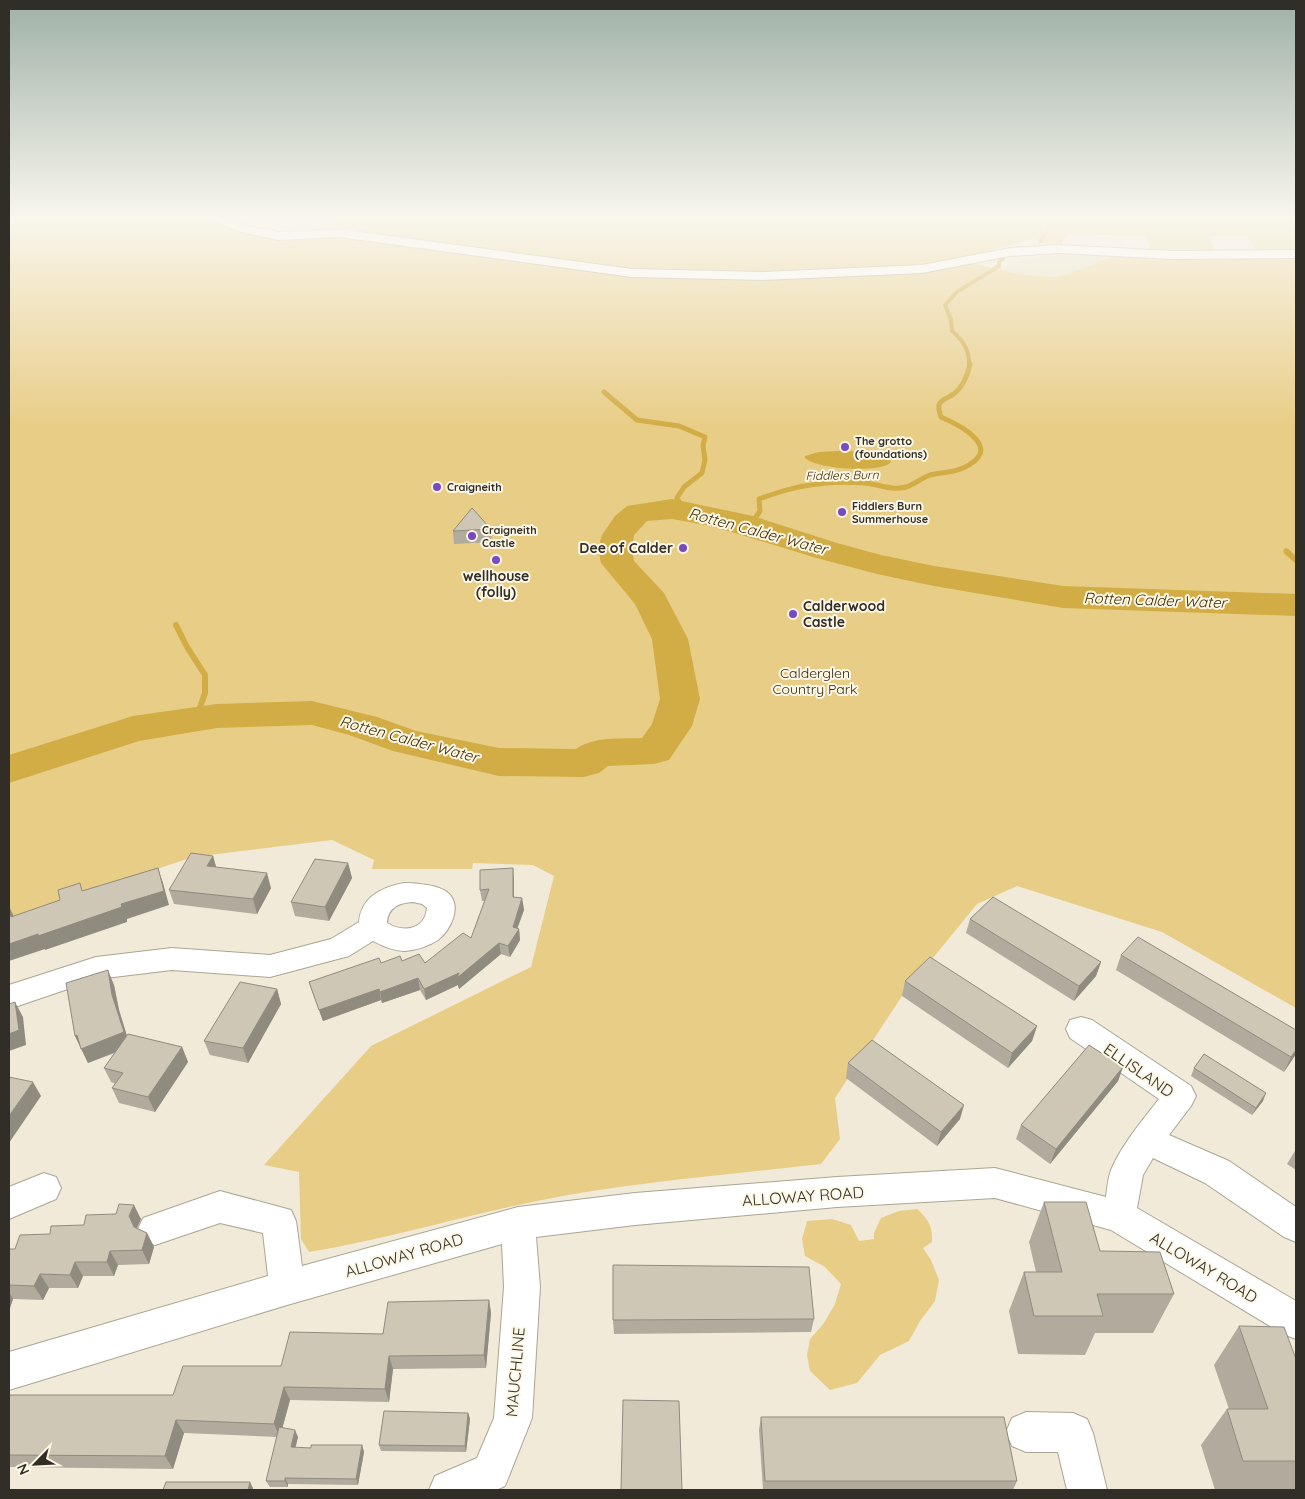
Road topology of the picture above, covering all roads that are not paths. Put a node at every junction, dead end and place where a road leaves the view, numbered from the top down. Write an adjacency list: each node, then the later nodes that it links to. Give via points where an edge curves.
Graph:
1 (373, 927): 2 (street, via 339,948 270,966 172,959 96,968)
2 (9, 998)
3 (1081, 1029): 4 (street, ELLISLAND, via 1180,1096)
4 (1146, 1140): 7 (street, ELLISLAND, via 1127,1172); 9 (street, via 1217,1172)
5 (44, 1188): 6 (street)
6 (9, 1203)
7 (1119, 1216): 8 (street, ALLOWAY ROAD, via 995,1183 645,1208); 12 (street, ALLOWAY ROAD)
8 (518, 1223): 11 (street, ALLOWAY ROAD); 15 (street, MAUCHLINE, via 522,1287 513,1418 491,1472)
9 (1296, 1226)
10 (155, 1229): 11 (street, via 220,1207 279,1221)
11 (287, 1288): 13 (street, ALLOWAY ROAD)
12 (1296, 1321)
13 (9, 1371)
14 (1026, 1432): 16 (street, via 1073,1433)
15 (449, 1490)
16 (1087, 1490)

